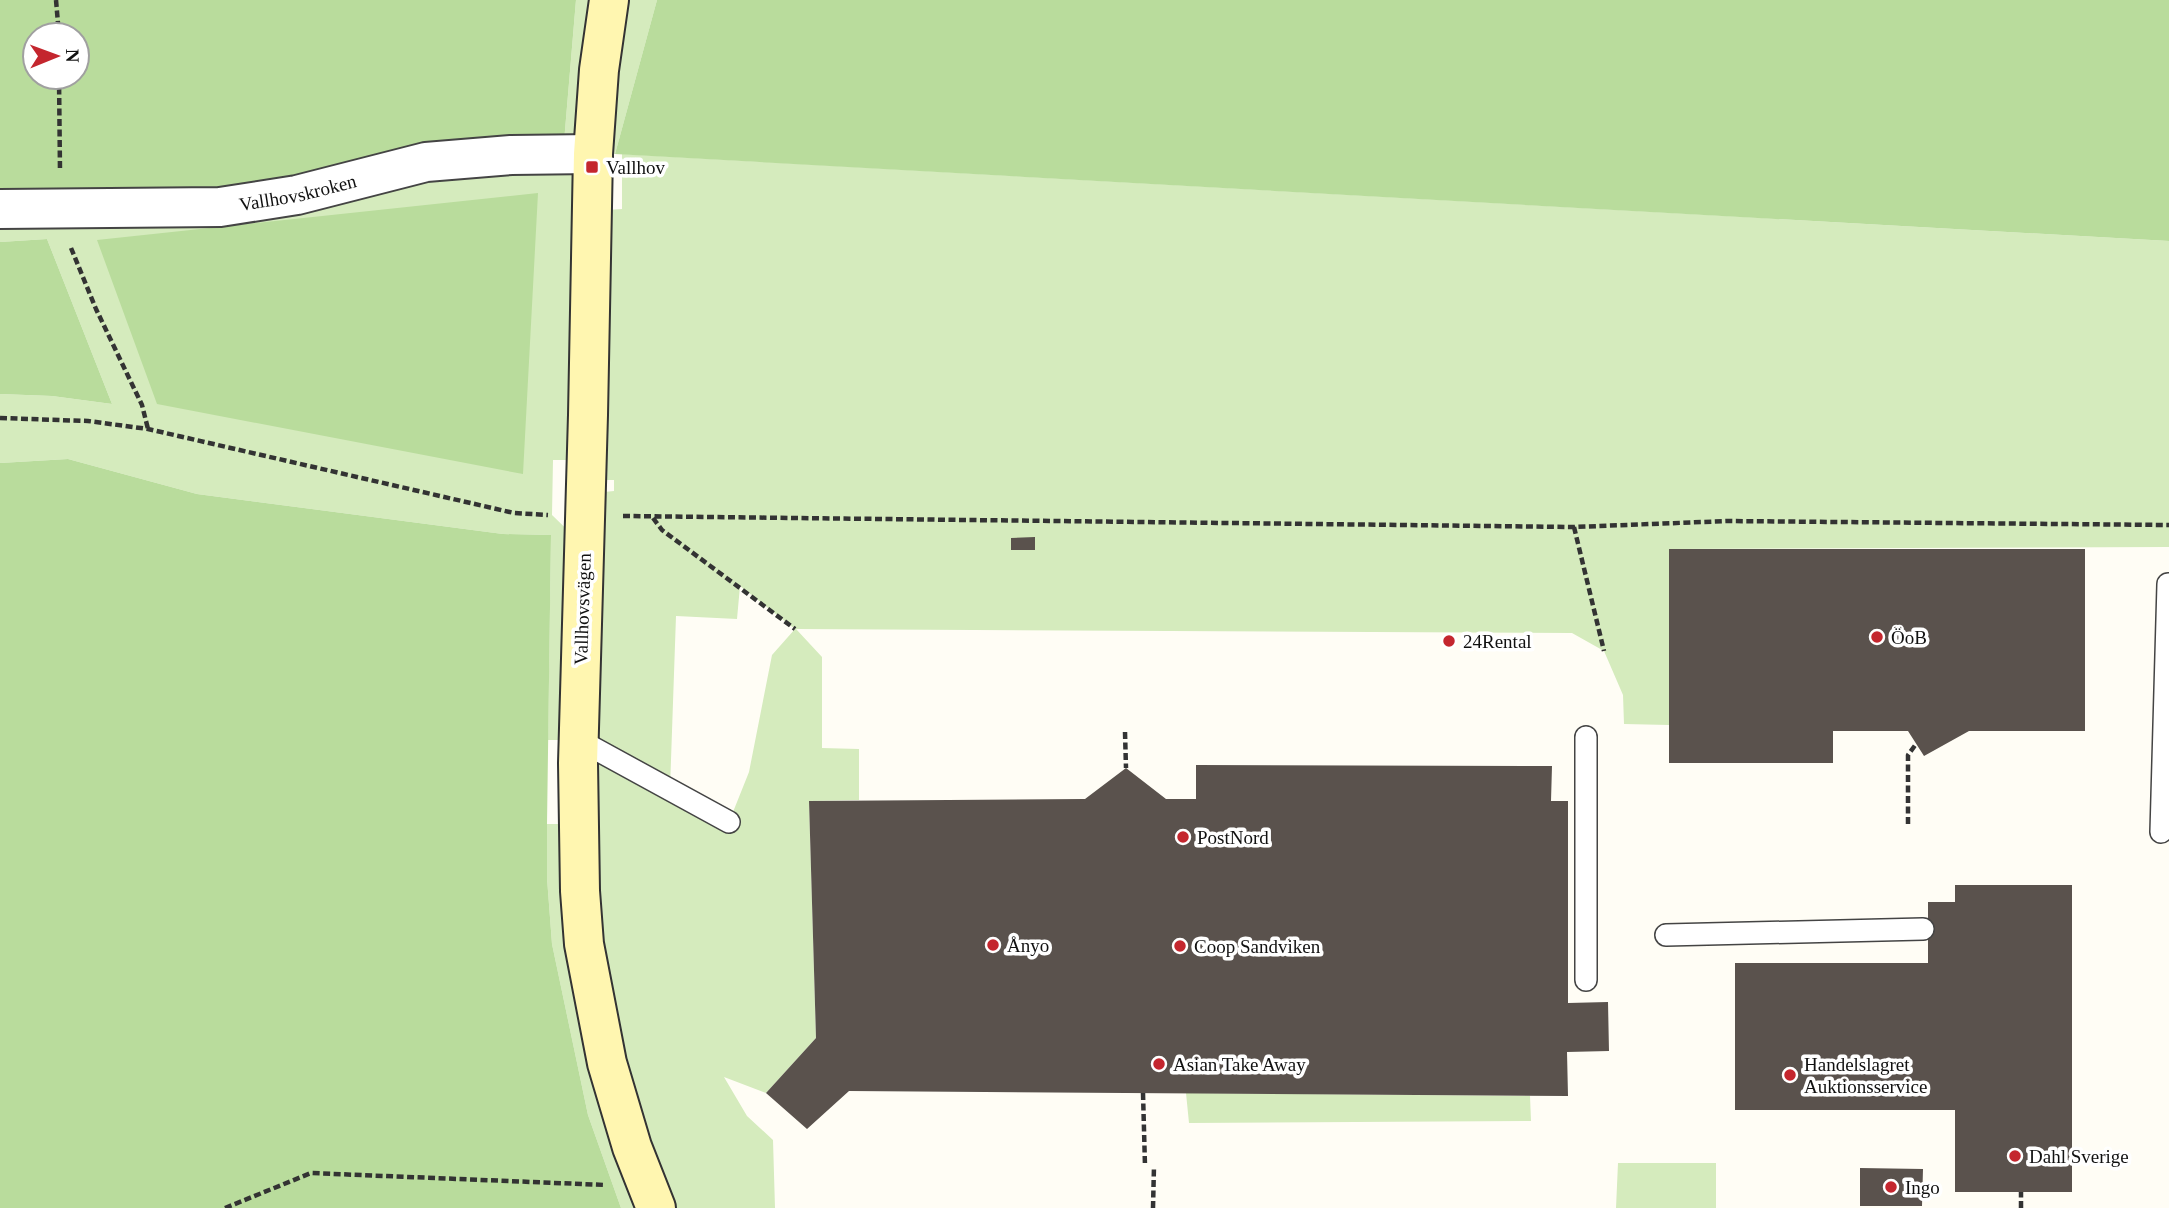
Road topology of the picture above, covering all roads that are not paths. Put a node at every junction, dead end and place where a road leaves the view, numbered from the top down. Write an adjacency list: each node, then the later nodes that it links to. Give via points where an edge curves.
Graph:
1 (609, 0): 2 (street, Vallhovsvägen)
2 (593, 154): 3 (street, Vallhovskroken, via 426,162 297,195 220,207); 6 (street, Vallhovsvägen)
3 (0, 209)
4 (2168, 584): 8 (lane)
5 (1586, 737): 11 (lane)
6 (579, 740): 7 (lane); 12 (street, Vallhovsvägen, via 584,944 607,1063)
7 (729, 822)
8 (2161, 832)
9 (1923, 929): 10 (lane)
10 (1666, 935)
11 (1586, 979)
12 (656, 1208)

